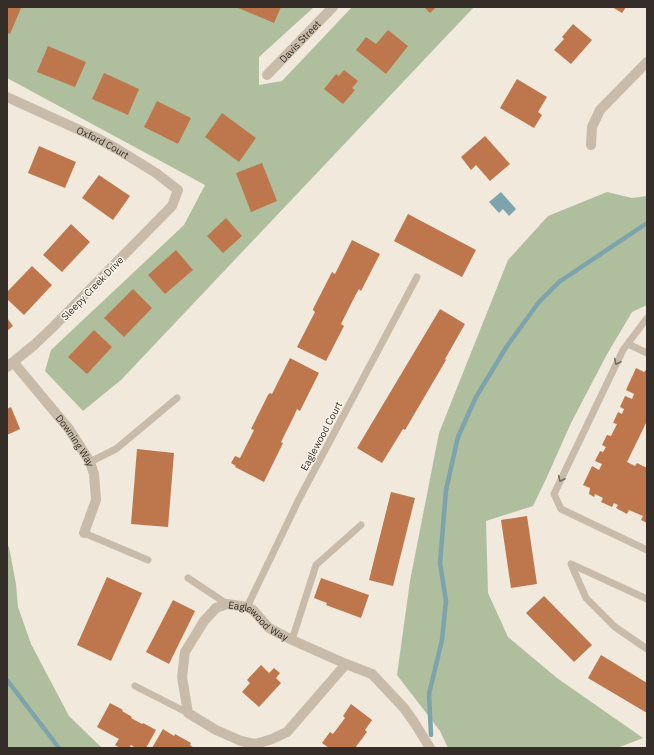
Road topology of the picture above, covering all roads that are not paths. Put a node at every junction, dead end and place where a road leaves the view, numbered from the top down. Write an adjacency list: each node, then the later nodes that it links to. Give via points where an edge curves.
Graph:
1 (333, 7): 3 (street, Davis Street)
2 (647, 62): 5 (street, via 600,110 592,127)
3 (267, 75)
4 (7, 97): 6 (street, Oxford Court, via 97,138 156,173 178,190)
5 (591, 145)
6 (172, 206): 11 (street, Sleepy Creek Drive, via 54,326)
7 (417, 277): 21 (lane, Eaglewood Court, via 299,499)
8 (647, 318): 9 (lane)
9 (628, 344): 10 (lane); 16 (lane, one-way to 16, via 554,494 561,509)
10 (647, 353)
11 (10, 365): 13 (street, Downing Way, via 68,430)
12 (177, 398): 13 (lane, via 116,449)
13 (90, 462): 15 (street, Downing Way, via 94,474 96,500)
14 (361, 525): 22 (lane, via 316,565)
15 (84, 533): 17 (lane)
16 (647, 550)
17 (148, 560)
18 (188, 578): 20 (lane)
19 (647, 599): 23 (lane, via 571,564 586,598 615,627)
20 (227, 604): 21 (street, Eaglewood Way); 26 (street, Eaglewood Way, via 216,608 204,621 185,652 182,677)
21 (247, 607): 22 (street, Eaglewood Way, via 269,628)
22 (292, 640): 24 (street, Eaglewood Way)
23 (647, 649)
24 (346, 664): 26 (street, via 286,732 256,744 241,742); 27 (street, Eaglewood Way, via 372,674 404,708)
25 (135, 686): 26 (lane)
26 (188, 713)
27 (430, 748)

